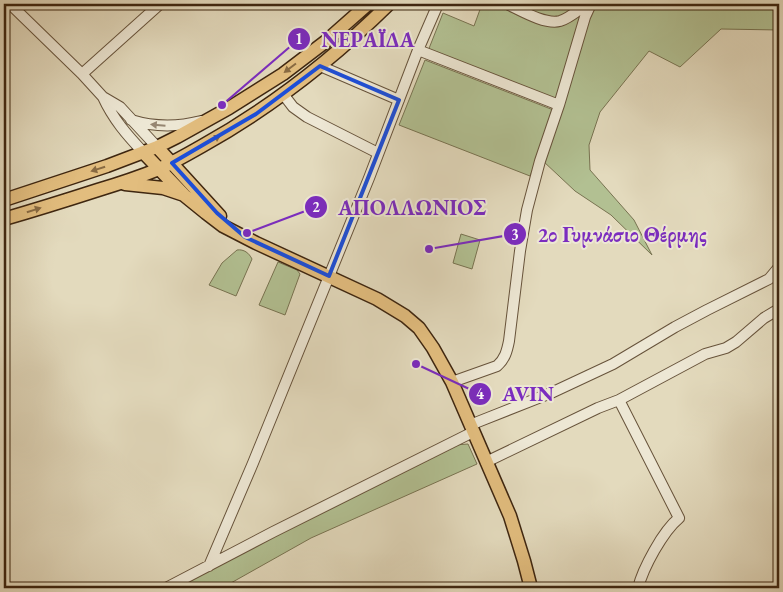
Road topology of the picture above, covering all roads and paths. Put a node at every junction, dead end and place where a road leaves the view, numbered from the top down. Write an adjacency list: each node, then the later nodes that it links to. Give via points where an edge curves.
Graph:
1 (10, 4): 11 (street)
2 (160, 4): 11 (street)
3 (368, 4): 16 (main road, one-way to 16, via 283,74)
4 (389, 4): 10 (main road)
5 (438, 4): 9 (street)
6 (507, 4): 7 (street, via 542,20 558,22)
7 (587, 4)
8 (591, 4): 15 (street, via 584,17)
9 (418, 50): 14 (street); 15 (street)
10 (320, 66): 12 (main road); 14 (street)
11 (82, 74): 13 (street)
12 (283, 94): 20 (street, via 307,117); 21 (main road, one-way to 12, via 244,122)
13 (104, 97): 17 (street, via 120,107); 19 (street, via 114,118)
14 (399, 100): 20 (street)
15 (558, 105): 30 (street, via 527,210 507,351 497,366)
16 (218, 114): 17 (street, one-way to 17, via 199,122 177,125 151,125); 18 (main road)
17 (131, 120): 18 (street)
18 (156, 147): 19 (main road); 21 (main road)
19 (143, 152): 21 (main road); 24 (main road, one-way to 24)
20 (378, 153): 28 (street)
21 (166, 165): 22 (main road); 23 (main road); 26 (main road)
22 (118, 184): 23 (main road, via 157,187); 25 (main road, one-way to 22)
23 (185, 196): 26 (main road)
24 (4, 200)
25 (4, 219)
26 (234, 231): 28 (main road)
27 (779, 268): 32 (street, via 769,279 674,327 613,364)
28 (329, 276): 30 (main road, via 377,299 411,321 429,341); 34 (street)
29 (779, 309): 31 (street, via 726,348 705,354)
30 (451, 379): 32 (main road)
31 (619, 400): 33 (street); 37 (street, via 679,518 658,545)
32 (473, 432): 33 (main road); 34 (street)
33 (484, 459): 36 (main road, via 514,529)
34 (209, 566): 35 (street)
35 (166, 588)
36 (531, 588)
37 (638, 588)

